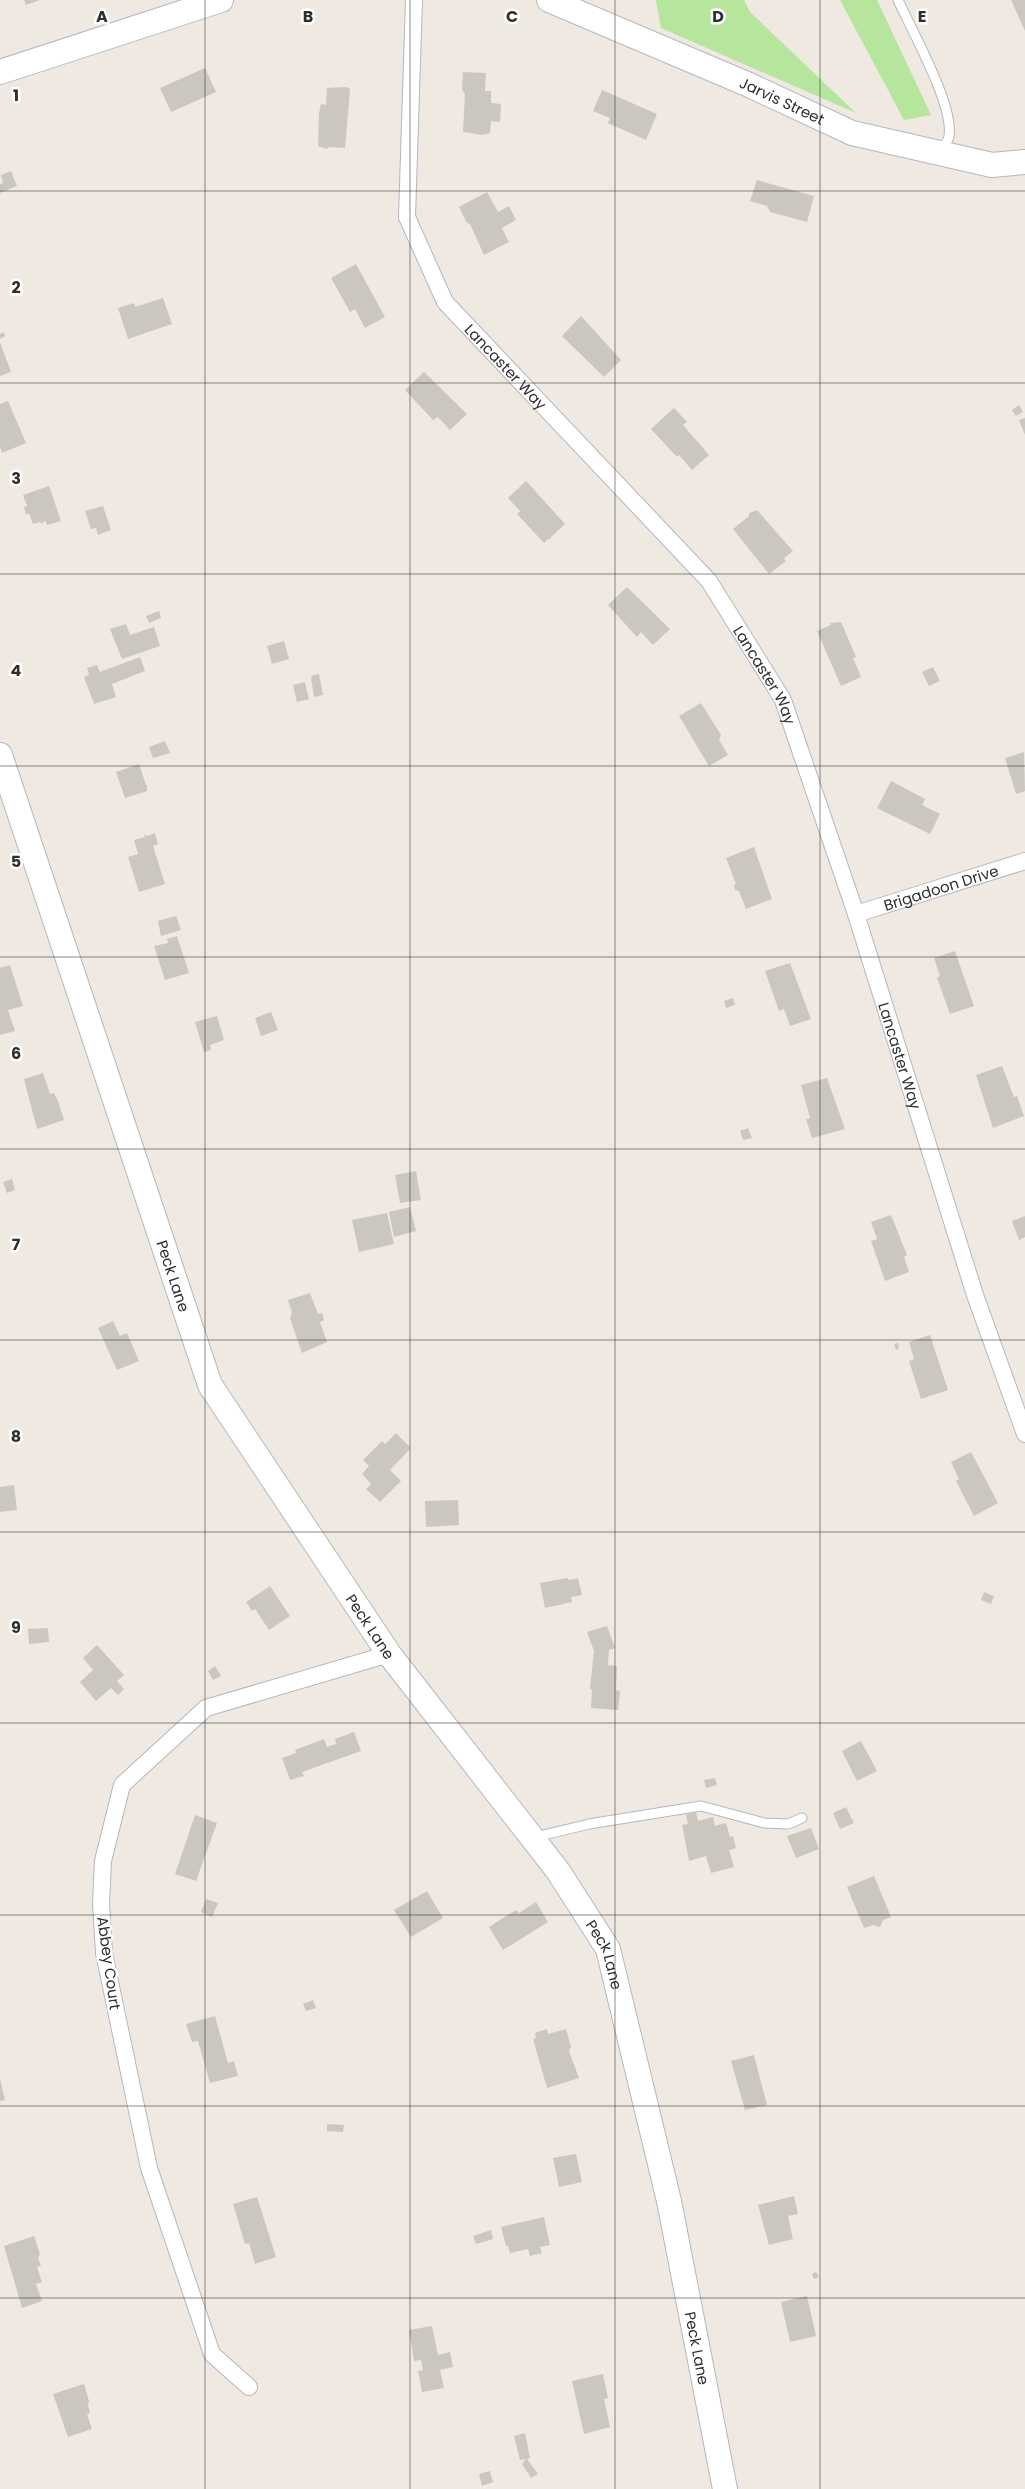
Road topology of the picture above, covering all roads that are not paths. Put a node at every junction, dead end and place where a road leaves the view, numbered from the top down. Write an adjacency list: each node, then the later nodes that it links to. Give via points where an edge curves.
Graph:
1 (221, 0): 5 (street)
2 (414, 0): 10 (street, Lancaster Way, via 407,217 445,302 709,581 783,700)
3 (549, 0): 6 (street, Jarvis Street, via 852,132)
4 (898, 0): 6 (lane, via 949,117 949,138)
5 (0, 72)
6 (939, 153): 7 (street, Jarvis Street, via 992,165)
7 (1025, 162)
8 (0, 755): 12 (street, Peck Lane, via 210,1385)
9 (1025, 861): 10 (street, Brigadoon Drive)
10 (856, 914): 11 (street, Lancaster Way, via 975,1295)
11 (1025, 1434)
12 (388, 1654): 14 (street, Peck Lane); 15 (street, Abbey Court, via 206,1708 122,1785 103,1860 104,1952 149,2168 212,2354)
13 (802, 1818): 14 (lane, via 788,1824 764,1823 701,1806 589,1824)
14 (532, 1838): 16 (street, Peck Lane, via 608,1949 669,2201)
15 (248, 2387)
16 (725, 2489)

